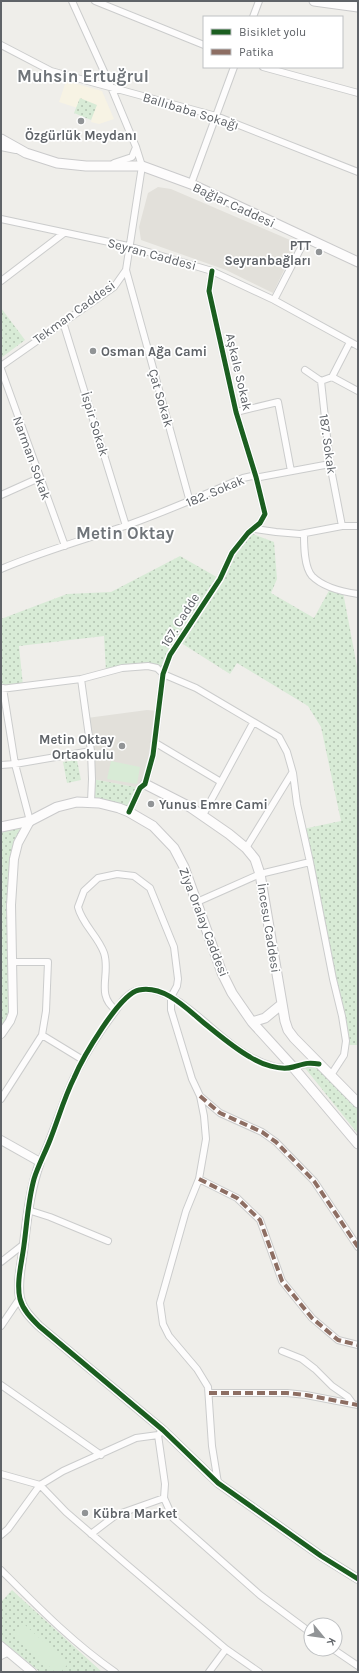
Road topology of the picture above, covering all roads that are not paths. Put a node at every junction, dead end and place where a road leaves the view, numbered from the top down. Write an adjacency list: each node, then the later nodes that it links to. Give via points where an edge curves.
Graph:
1 (72, 1): 11 (street)
2 (95, 1): 7 (street)
3 (259, 1): 6 (street)
4 (314, 1): 5 (main road)
5 (358, 7)
6 (253, 16)
7 (203, 44)
8 (1, 45): 11 (street, Ballıbaba Sokağı, via 51,71)
9 (234, 68): 13 (street)
10 (267, 68): 12 (street)
11 (111, 87): 13 (street, Ballıbaba Sokağı); 16 (street)
12 (358, 93)
13 (216, 116): 20 (street, Ballıbaba Sokağı); 21 (street)
14 (1, 138): 17 (main road, Bağlar Caddesi)
15 (1, 146): 17 (street)
16 (136, 147): 18 (street, Bağlar Caddesi, via 128,159); 19 (street)
17 (16, 149): 18 (main road, Bağlar Caddesi, via 57,163)
18 (106, 166): 19 (main road, Bağlar Caddesi)
19 (142, 166): 21 (main road, Bağlar Caddesi); 25 (street, Tekman Caddesi)
20 (358, 172)
21 (191, 184): 24 (main road, Bağlar Caddesi)
22 (1, 219): 23 (street, Seyran Caddesi)
23 (64, 233): 25 (street, Seyran Caddesi); 29 (street)
24 (306, 238): 26 (main road, Bağlar Caddesi); 30 (street)
25 (128, 246): 27 (street, Tekman Caddesi); 28 (street, Seyran Caddesi)
26 (358, 262)
27 (126, 270): 31 (street, Tekman Caddesi, via 114,287); 45 (street, Çat Sokak)
28 (212, 271): 30 (street, Seyran Caddesi); 39 (street, Aşkale Sokak, via 209,291)
29 (1, 281)
30 (274, 300): 32 (street, Seyran Caddesi)
31 (63, 322): 34 (street, Tekman Caddesi); 46 (street, İspir Sokak)
32 (350, 342): 33 (street, Seyran Caddesi); 36 (street)
33 (358, 346)
34 (1, 368): 43 (street, Narman Sokak)
35 (305, 370): 37 (street)
36 (332, 377): 37 (street); 38 (street)
37 (321, 382): 40 (street, 187. Sokak)
38 (358, 391)
39 (236, 412): 41 (street, via 278,402); 42 (street, Aşkale Sokak)
40 (330, 464): 41 (street, 182. Sokak); 47 (street, 187. Sokak)
41 (291, 470): 42 (street, 182. Sokak)
42 (256, 477): 45 (street, 182. Sokak, via 243,478); 49 (street, 167. Cadde, via 265,514)
43 (39, 478): 44 (street); 51 (street, Narman Sokak)
44 (1, 495)
45 (190, 502): 46 (street, 182. Sokak)
46 (126, 526): 51 (street, 182. Sokak)
47 (342, 526): 48 (street); 50 (street)
48 (358, 526)
49 (255, 529): 50 (street); 54 (street, 167. Cadde, via 248,533 232,553 220,579 170,655)
50 (304, 534): 53 (street, via 304,549 312,576 332,587)
51 (65, 546): 52 (street, 182. Sokak)
52 (1, 569)
53 (358, 594)
54 (164, 674): 55 (street, via 157,668 138,666); 57 (street, via 196,688); 58 (street, 167. Cadde)
55 (81, 679): 56 (street); 59 (street)
56 (2, 689): 60 (street)
57 (254, 723): 62 (street, via 279,737 287,752); 63 (street)
58 (154, 742): 63 (street); 64 (street, 167. Cadde)
59 (92, 750): 60 (street); 65 (street)
60 (16, 764): 61 (street); 68 (street)
61 (1, 765)
62 (292, 772): 70 (street); 71 (street)
63 (221, 782): 67 (street)
64 (145, 784): 66 (street, 167. Cadde, via 140,788); 67 (main road, İncesu Caddesi)
65 (91, 802): 66 (main road, Ziya Oralay Caddesi); 68 (main road, Ziya Oralay Caddesi, via 67,804)
66 (129, 812): 73 (main road, Ziya Oralay Caddesi, via 153,826 174,848)
67 (203, 815): 70 (main road, İncesu Caddesi)
68 (30, 821): 69 (main road, Ziya Oralay Caddesi); 74 (street, via 18,843 14,859 11,905)
69 (1, 828)
70 (246, 848): 72 (main road, İncesu Caddesi, via 255,859)
71 (310, 862): 72 (street); 84 (street, via 346,1041 344,1054)
72 (260, 874): 73 (street); 76 (main road, İncesu Caddesi)
73 (197, 902): 78 (main road, Ziya Oralay Caddesi, via 222,973)
74 (12, 962): 79 (street, via 13,1012); 80 (street, via 48,962 46,1011)
75 (172, 997): 77 (street, via 159,992 140,990 126,996); 77 (street, via 178,979 174,947 150,888 134,876 117,874 98,878 84,891 78,907 104,953 105,998); 83 (street, via 250,1058 274,1066); 85 (street, via 171,1010 192,1079)
76 (282, 1004): 78 (main road, via 265,1018); 82 (main road, İncesu Caddesi, via 288,1030)
77 (116, 1010): 81 (street)
78 (252, 1022): 83 (main road, Ziya Oralay Caddesi)
79 (1, 1034)
80 (42, 1035): 81 (street); 86 (street)
81 (83, 1060): 90 (street)
82 (320, 1064): 83 (street, via 303,1063); 84 (main road, İncesu Caddesi)
83 (293, 1067): 89 (main road, Ziya Oralay Caddesi)
84 (331, 1075): 87 (main road, İncesu Caddesi)
85 (200, 1096): 91 (street, via 206,1138); 95 (street, via 220,1113 262,1132 276,1142 314,1181)
86 (1, 1099)
87 (358, 1103)
88 (1, 1140): 90 (street)
89 (358, 1144)
90 (40, 1162): 92 (street)
91 (199, 1179): 99 (street, via 237,1198 260,1220 282,1280 312,1318 338,1340); 102 (street, via 186,1211 160,1304 163,1324 169,1336 197,1369)
92 (28, 1210): 93 (street); 94 (street)
93 (108, 1241)
94 (24, 1244): 96 (street); 97 (street, via 19,1284)
95 (358, 1247)
96 (1, 1262)
97 (20, 1298): 98 (street); 104 (street, via 27,1313 39,1326)
98 (1, 1326)
99 (358, 1345)
100 (282, 1351): 103 (street, via 302,1359)
101 (1, 1385): 105 (street)
102 (209, 1393): 103 (street, via 287,1393); 107 (street, via 212,1446)
103 (356, 1405)
104 (160, 1432): 105 (street, via 136,1438); 107 (street); 109 (street)
105 (101, 1455): 108 (street)
106 (1, 1474): 108 (street)
107 (218, 1483): 113 (street)
108 (40, 1485): 110 (street); 111 (street)
109 (164, 1498): 110 (street, via 116,1515); 114 (street, via 173,1518 260,1595)
110 (91, 1534): 116 (street)
111 (1, 1535)
112 (1, 1570): 121 (street, via 93,1657)
113 (358, 1579)
114 (303, 1627)
115 (1, 1646): 117 (street)
116 (226, 1649): 122 (street); 123 (street)
117 (5, 1654): 120 (street)
118 (343, 1656): 119 (street)
119 (358, 1666)
120 (32, 1672)
121 (115, 1672)
122 (209, 1672)
123 (259, 1672)

